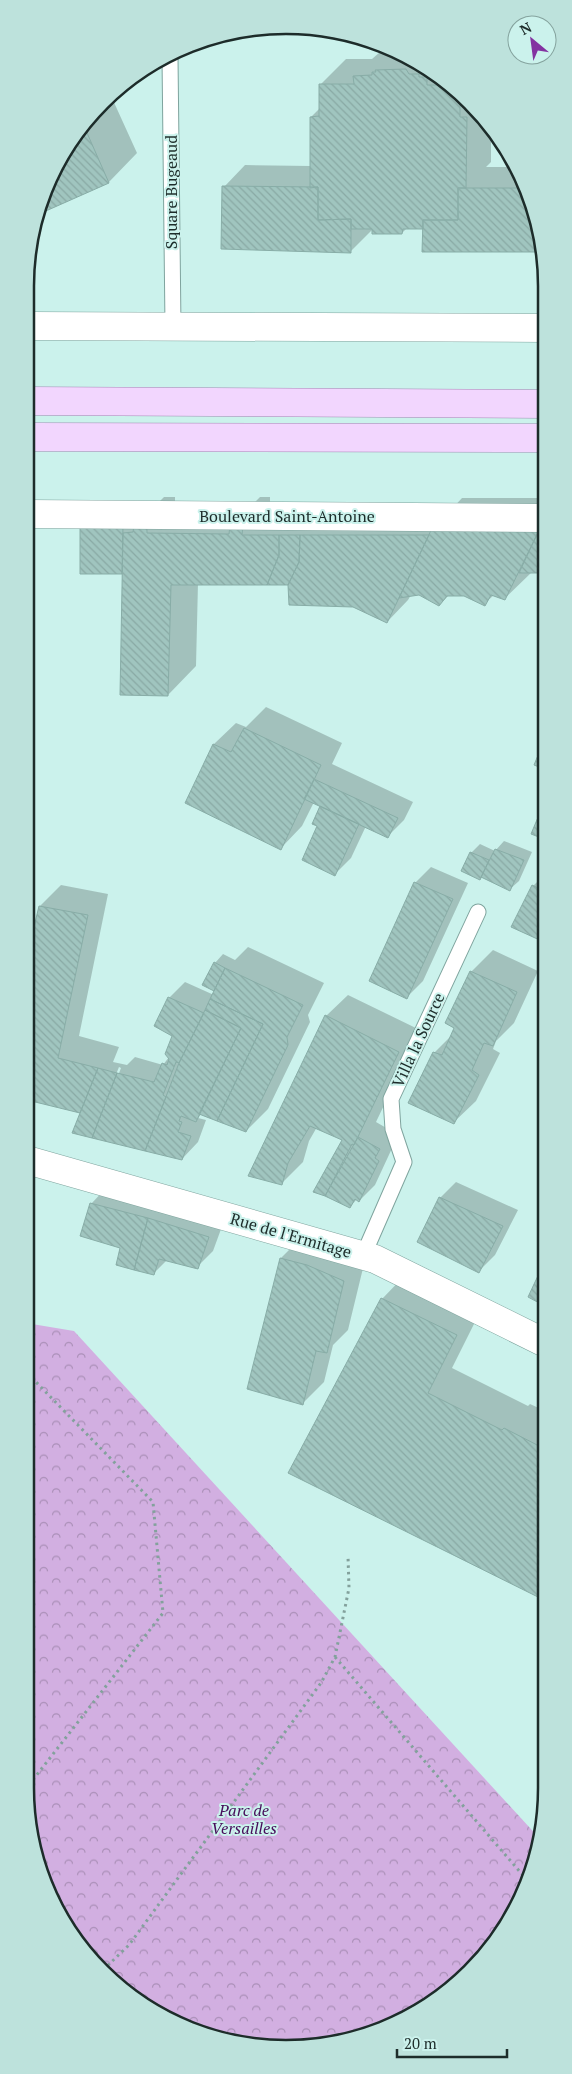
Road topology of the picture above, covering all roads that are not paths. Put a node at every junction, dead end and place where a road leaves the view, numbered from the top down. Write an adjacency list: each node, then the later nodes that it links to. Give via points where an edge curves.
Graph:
1 (170, 62): 3 (lane, Square Bugeaud)
2 (34, 326): 3 (street)
3 (173, 327): 4 (street)
4 (538, 328)
5 (34, 401): 6 (main road)
6 (538, 404)
7 (34, 437): 8 (main road)
8 (538, 438)
9 (34, 514): 10 (street, Boulevard Saint-Antoine)
10 (538, 518)
11 (478, 912): 13 (lane, Villa la Source, via 391,1099 393,1129 404,1162)
12 (34, 1162): 13 (street, Rue de l'Ermitage)
13 (363, 1256): 14 (street, Rue de l'Ermitage)
14 (538, 1340)

